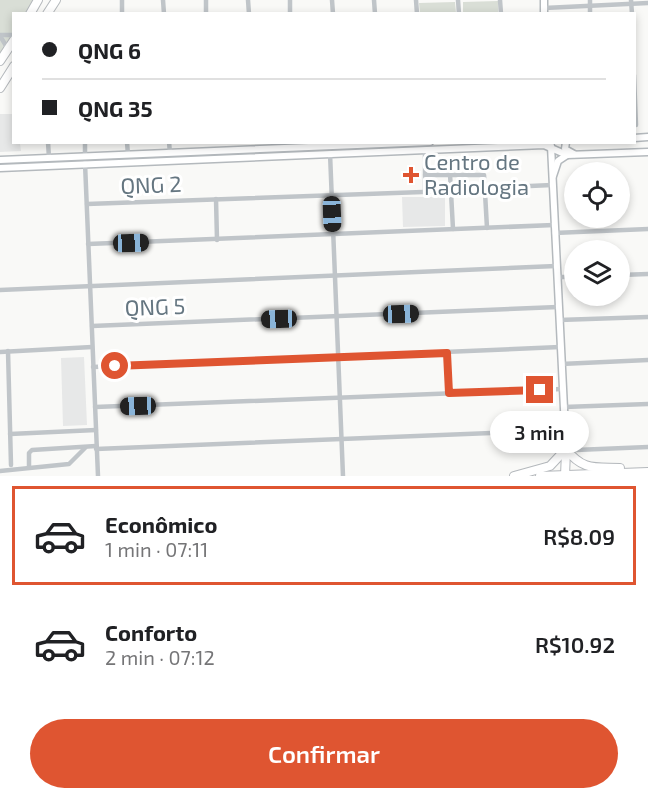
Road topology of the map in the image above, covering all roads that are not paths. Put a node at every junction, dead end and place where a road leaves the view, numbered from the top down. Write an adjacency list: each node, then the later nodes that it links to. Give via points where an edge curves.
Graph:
1 (332, 0): 11 (street)
2 (374, 0): 9 (street)
3 (458, 0): 8 (street)
4 (544, 0): 10 (main road)
5 (631, 2): 6 (street); 7 (street)
6 (590, 3): 10 (street)
7 (648, 3)
8 (459, 10)
9 (375, 11)
10 (544, 11)
11 (333, 12)
12 (0, 36): 14 (street)
13 (12, 43): 14 (highway)
14 (8, 49): 15 (highway)
15 (0, 61)
16 (12, 69): 17 (highway)
17 (0, 88)
18 (48, 144): 40 (street)
19 (85, 144): 42 (street)
20 (127, 144): 37 (street)
21 (169, 144): 39 (street)
22 (211, 144): 32 (street)
23 (338, 144): 24 (main road); 28 (main road); 34 (main road, via 336,150)
24 (380, 144): 29 (main road)
25 (444, 144): 29 (main road)
26 (556, 144): 31 (main road)
27 (566, 144): 36 (main road, via 565,149)
28 (296, 145): 30 (main road)
29 (423, 145): 31 (main road); 35 (main road); 45 (street)
30 (254, 146): 32 (main road)
31 (551, 146): 38 (main road); 46 (main road)
32 (212, 152): 39 (main road)
33 (648, 152): 36 (main road)
34 (315, 153): 35 (main road); 39 (main road)
35 (330, 153): 50 (street)
36 (575, 154): 38 (main road)
37 (128, 155): 39 (main road); 42 (main road)
38 (567, 155): 46 (main road, via 558,161)
39 (168, 157): 42 (main road)
40 (49, 158): 41 (main road); 42 (main road)
41 (0, 160)
42 (85, 160): 43 (main road); 52 (street)
43 (0, 168)
44 (450, 174): 45 (street); 47 (street, via 483,174); 49 (street)
45 (425, 175): 48 (street)
46 (552, 182): 47 (street); 55 (main road)
47 (485, 188): 53 (street)
48 (425, 191): 49 (street, QNG 2); 50 (street, QNG 2)
49 (451, 191): 54 (street)
50 (331, 194): 51 (street, QNG 2); 57 (street)
51 (216, 199): 52 (street, QNG 2); 58 (street)
52 (87, 204): 59 (street)
53 (487, 228): 54 (street); 55 (street)
54 (453, 229): 57 (street)
55 (554, 229): 56 (street); 60 (main road)
56 (648, 229)
57 (333, 234): 58 (street); 62 (street)
58 (217, 240): 59 (street)
59 (88, 244): 66 (street)
60 (556, 266): 62 (street); 64 (main road)
61 (648, 274): 63 (street)
62 (334, 275): 66 (street); 69 (street)
63 (630, 275)
64 (557, 277): 65 (street); 68 (main road)
65 (564, 277)
66 (90, 285): 67 (street); 72 (street)
67 (0, 290)
68 (558, 307): 69 (street, QNG 5); 71 (main road)
69 (336, 316): 72 (street, QNG 5); 78 (street)
70 (648, 317): 71 (street)
71 (559, 320): 74 (main road)
72 (92, 326): 73 (street)
73 (92, 347): 75 (street); 81 (street)
74 (560, 347): 77 (street); 80 (main road)
75 (8, 351): 76 (street); 90 (street)
76 (0, 352)
77 (447, 353): 78 (street); 83 (street)
78 (338, 357): 81 (street); 84 (street)
79 (648, 360): 80 (street)
80 (561, 364): 82 (main road)
81 (93, 367): 87 (street)
82 (563, 389): 83 (street); 86 (main road)
83 (449, 393): 84 (street)
84 (340, 398): 87 (street); 91 (street)
85 (648, 404): 86 (street)
86 (564, 407): 89 (main road)
87 (95, 408): 88 (street)
88 (96, 430): 90 (street); 93 (street)
89 (565, 430): 91 (street); 95 (main road)
90 (10, 434): 96 (street)
91 (341, 439): 93 (street); 102 (street)
92 (85, 447): 93 (street); 97 (street, via 69,464); 97 (street, via 32,450)
93 (96, 447): 101 (street)
94 (648, 447): 95 (street)
95 (566, 448): 99 (highway, via 584,466); 100 (highway); 103 (highway, via 550,466)
96 (10, 465)
97 (29, 466): 98 (street)
98 (0, 471)
99 (648, 471): 100 (highway)
100 (565, 475): 104 (highway)
101 (98, 476)
102 (343, 476)
103 (514, 476)
104 (540, 476)

